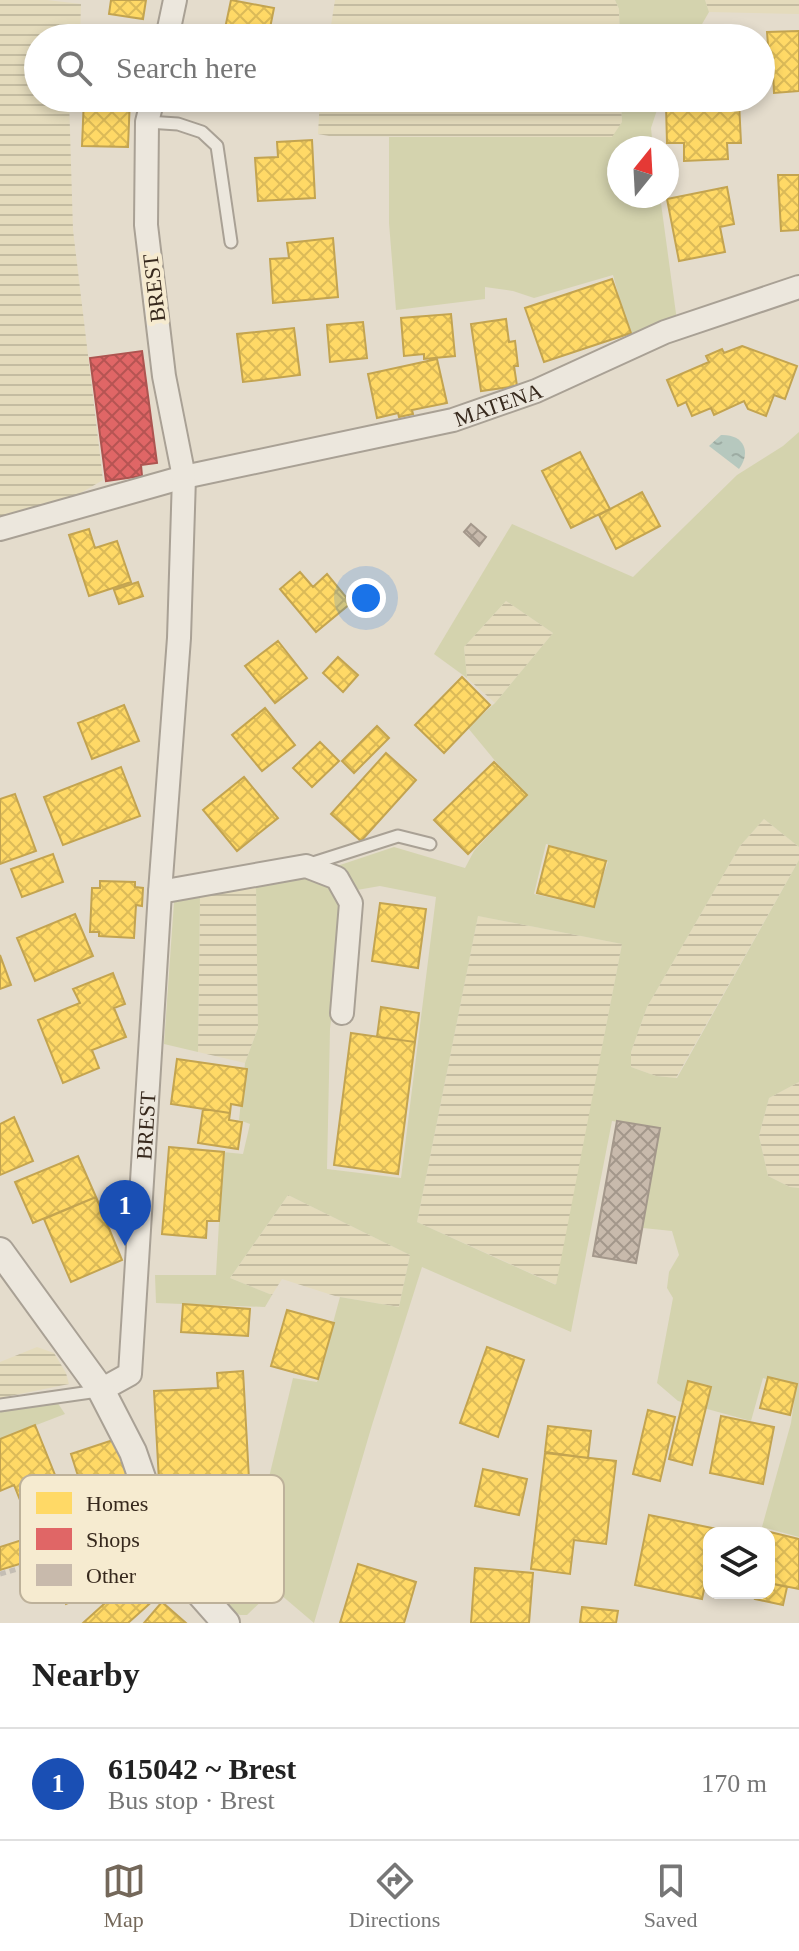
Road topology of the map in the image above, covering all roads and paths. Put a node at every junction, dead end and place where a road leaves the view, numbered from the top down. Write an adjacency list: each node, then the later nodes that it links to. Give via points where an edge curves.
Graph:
1 (175, 0): 2 (street)
2 (170, 24)
3 (150, 112): 4 (street, BREST)
4 (147, 122): 5 (lane, via 202,132 217,146); 7 (street, BREST, via 146,225 164,376)
5 (231, 242)
6 (799, 287): 7 (street, MATENA, via 665,332 536,391 453,420)
7 (184, 477): 8 (street); 11 (street, BREST, via 179,638)
8 (0, 529)
9 (430, 844): 10 (lane, via 398,836)
10 (306, 866): 11 (street); 12 (street, via 337,878 351,903)
11 (160, 892): 14 (street, BREST, via 130,1374)
12 (342, 1013)
13 (0, 1251): 14 (street)
14 (101, 1390): 15 (lane); 16 (street)
15 (0, 1405)
16 (141, 1475)
17 (20, 1568): 18 (path)
18 (0, 1574)
19 (208, 1603): 20 (street)
20 (226, 1623)

